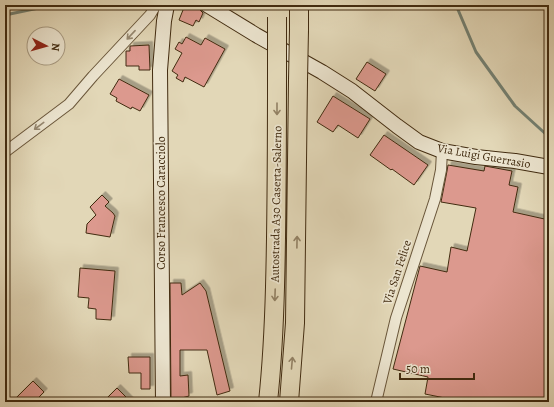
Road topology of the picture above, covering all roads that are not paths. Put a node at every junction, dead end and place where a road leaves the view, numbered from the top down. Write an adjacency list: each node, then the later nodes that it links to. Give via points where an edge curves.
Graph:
1 (156, 5): 7 (street, one-way to 7, via 150,15 69,104)
2 (166, 5): 9 (street, Corso Francesco Caracciolo, via 160,70)
3 (207, 5): 6 (street, Via Luigi Guerrasio, via 352,90 420,142)
4 (299, 5): 11 (highway, Autostrada A30 Caserta-Salerno, one-way to 4, bridge, via 295,323)
5 (277, 11): 10 (highway, Autostrada A30 Caserta-Salerno, one-way to 10, bridge, via 277,231 274,334)
6 (442, 151): 8 (street, Via Luigi Guerrasio); 12 (street, Via San Felice, via 435,198 396,318)
7 (5, 152)
8 (549, 167)
9 (163, 402)
10 (268, 402)
11 (289, 402)
12 (376, 402)

